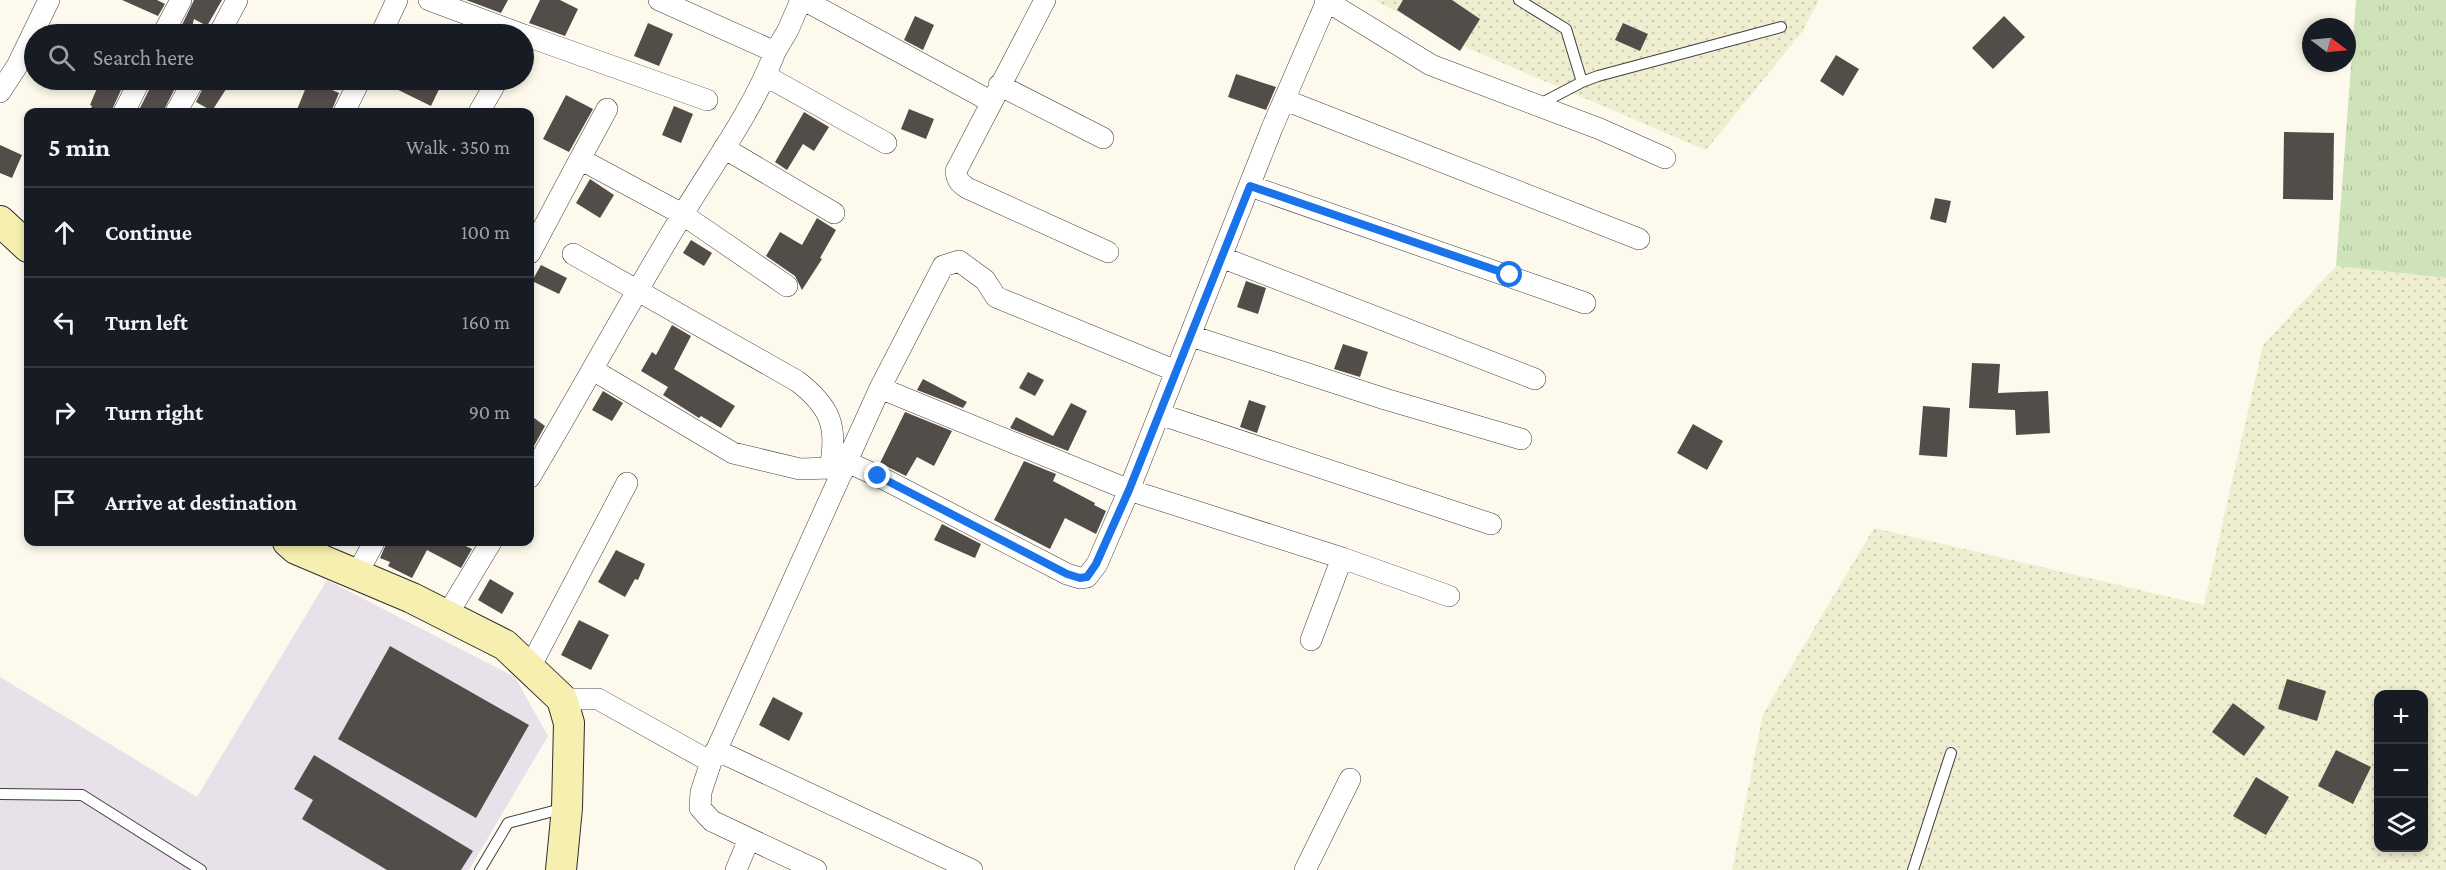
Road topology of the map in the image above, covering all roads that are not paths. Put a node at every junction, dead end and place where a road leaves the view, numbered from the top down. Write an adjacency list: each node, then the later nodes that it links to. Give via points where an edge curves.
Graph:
1 (49, 0): 11 (street)
2 (181, 0): 12 (street)
3 (237, 0): 13 (street)
4 (397, 0): 14 (street)
5 (429, 0): 15 (street)
6 (659, 0): 19 (street)
7 (802, 0): 19 (street); 27 (street)
8 (1045, 0): 27 (street)
9 (1519, 0): 21 (lane, via 1566,29)
10 (1326, 1): 29 (street); 30 (street, via 1431,65)
11 (37, 24)
12 (168, 24)
13 (224, 24)
14 (386, 24)
15 (493, 24)
16 (1781, 27): 21 (lane)
17 (534, 39): 28 (street)
18 (24, 52): 26 (street)
19 (775, 52): 20 (street)
20 (766, 76): 37 (street); 38 (street)
21 (1582, 82): 30 (lane)
22 (135, 90): 31 (street)
23 (189, 90): 32 (street)
24 (355, 90): 33 (street)
25 (492, 90): 34 (street)
26 (0, 92)
27 (995, 93): 36 (street); 48 (street, via 956,171 958,183)
28 (707, 100)
29 (1285, 100): 41 (street); 45 (street)
30 (1538, 106): 39 (street)
31 (126, 108)
32 (179, 108)
33 (346, 108)
34 (480, 108)
35 (607, 109): 40 (street)
36 (1103, 138)
37 (886, 143)
38 (724, 148): 42 (street); 43 (street)
39 (1665, 158)
40 (580, 159): 43 (street); 47 (street)
41 (1250, 186): 50 (street); 53 (street)
42 (834, 213)
43 (682, 214): 51 (street); 52 (street)
44 (0, 221): 46 (main road)
45 (1639, 239)
46 (24, 243)
47 (534, 245)
48 (1108, 252)
49 (573, 254): 52 (street)
50 (1221, 257): 54 (street); 57 (street)
51 (787, 286)
52 (638, 291): 55 (street); 61 (street, via 813,393 826,409 832,425)
53 (1586, 303)
54 (1191, 336): 56 (street); 60 (street)
55 (593, 370): 61 (street, via 733,453 800,469); 62 (street)
56 (1176, 371): 58 (street, via 996,297 985,280 959,261 943,266); 59 (street)
57 (1536, 379)
58 (880, 388): 61 (street); 64 (street)
59 (1159, 414): 64 (street); 65 (street)
60 (1521, 439)
61 (840, 468): 64 (street, via 878,476 1080,578 1087,577 1096,564); 77 (street)
62 (534, 470)
63 (627, 483): 74 (street)
64 (1129, 490): 69 (street)
65 (1491, 524)
66 (293, 546): 70 (main road)
67 (372, 546): 70 (street)
68 (489, 546): 72 (street)
69 (1342, 558): 71 (street); 73 (street)
70 (357, 574): 72 (main road)
71 (1449, 596)
72 (447, 615): 74 (main road, via 505,645)
73 (1311, 640)
74 (530, 667): 75 (main road)
75 (562, 699): 77 (street, via 598,699); 80 (main road, via 569,723)
76 (1951, 753): 89 (lane)
77 (713, 756): 81 (street, via 700,808 712,821); 87 (street)
78 (1350, 779): 88 (street)
79 (0, 794): 82 (lane, via 82,795)
80 (567, 808): 83 (lane, via 508,823); 84 (main road)
81 (750, 839): 85 (street); 86 (street)
82 (201, 870)
83 (480, 870)
84 (561, 870)
85 (736, 870)
86 (816, 870)
87 (972, 870)
88 (1305, 870)
89 (1913, 870)

